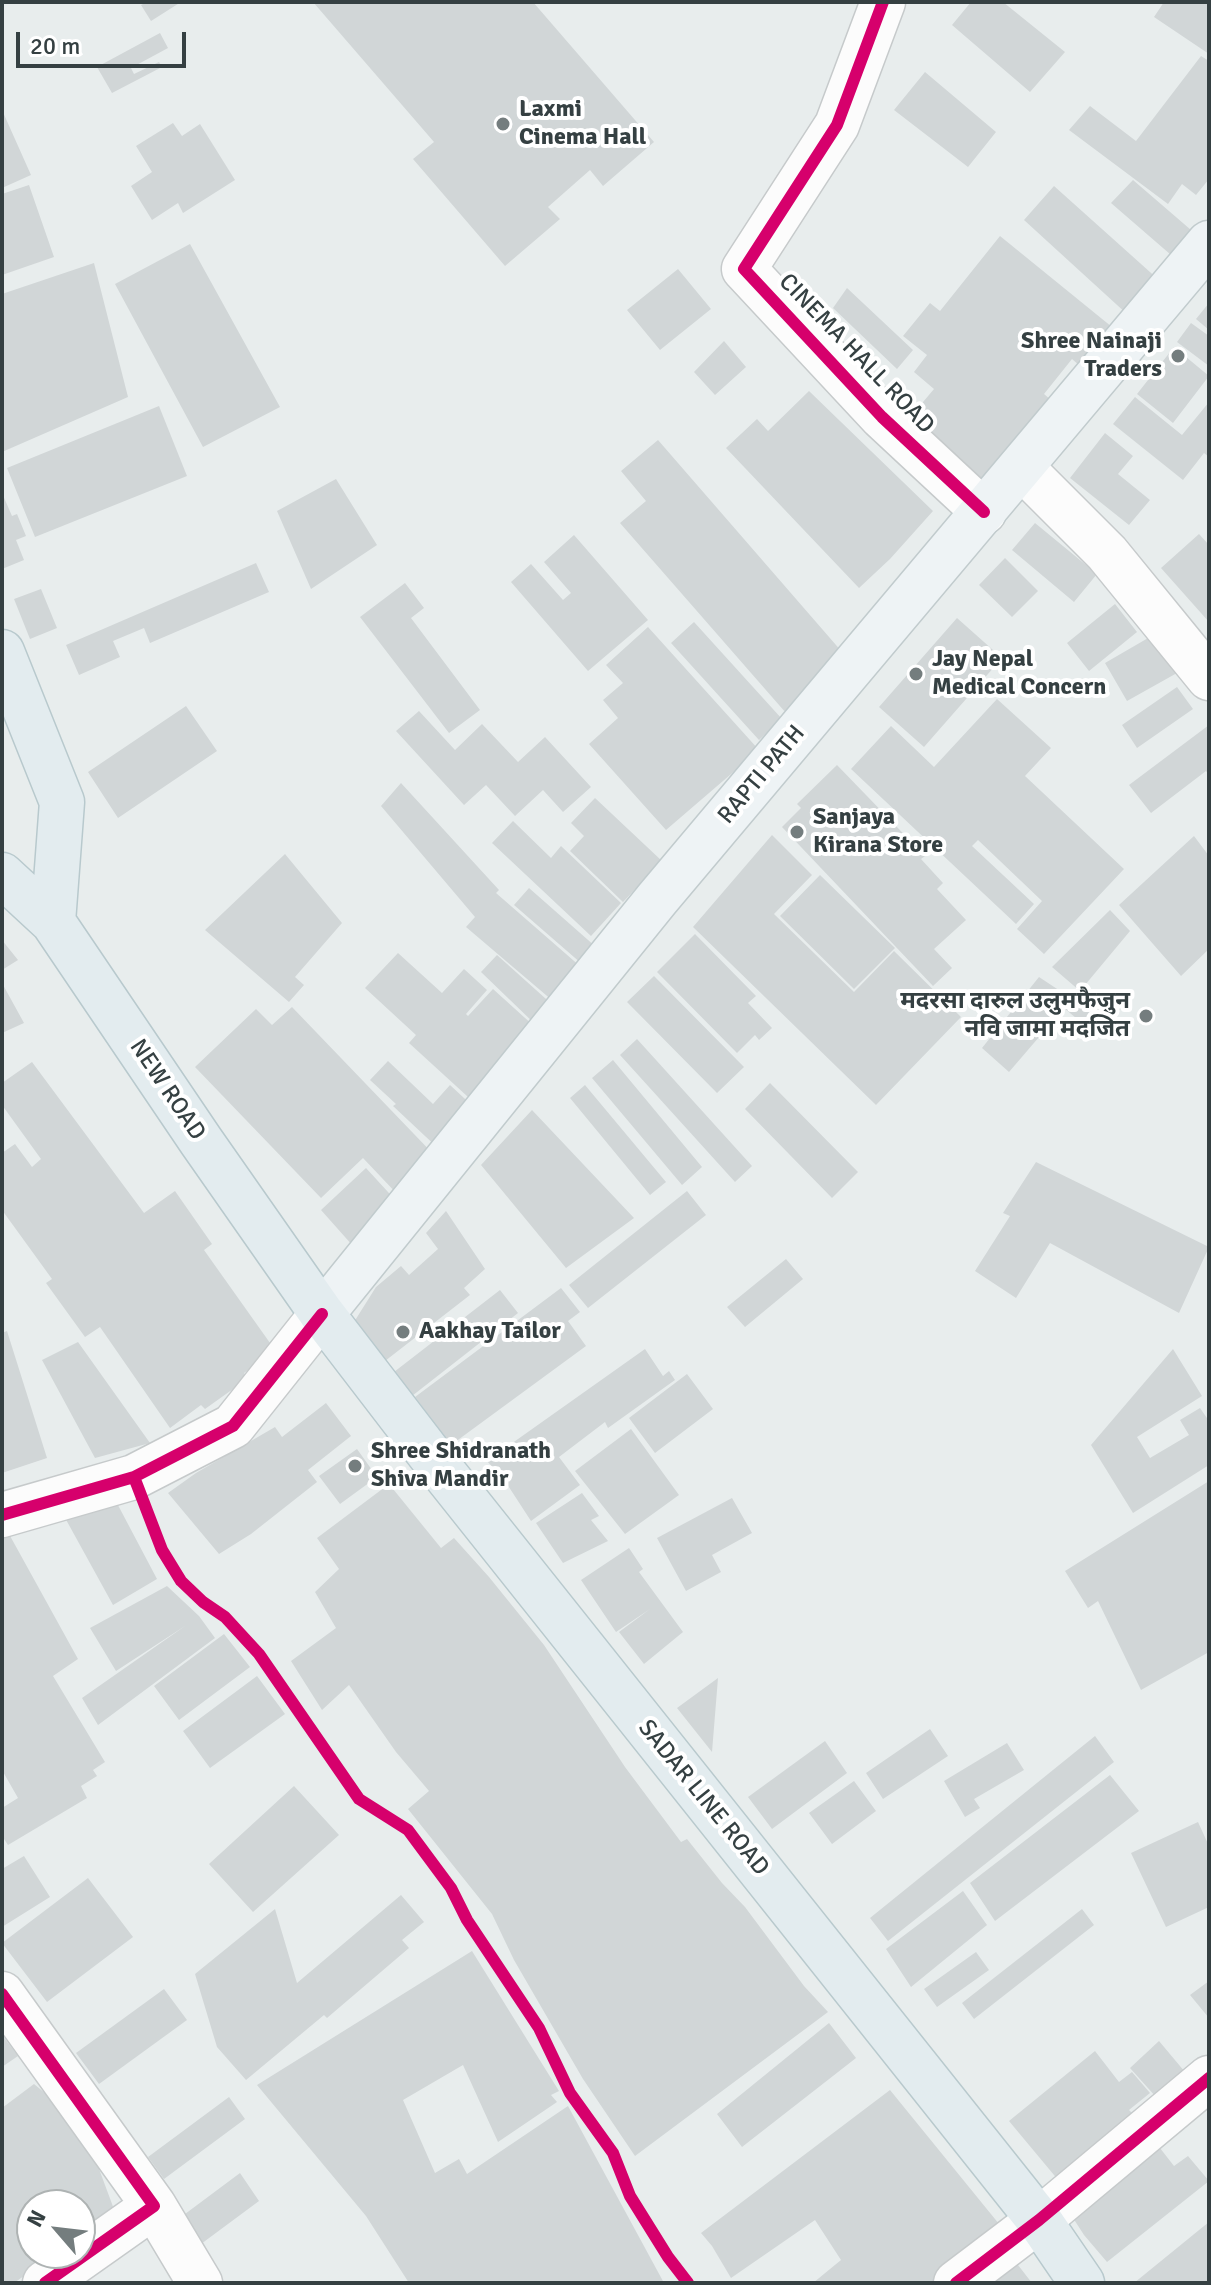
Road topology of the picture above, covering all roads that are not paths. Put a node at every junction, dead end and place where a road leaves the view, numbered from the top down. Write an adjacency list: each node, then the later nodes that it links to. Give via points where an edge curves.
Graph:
1 (883, 2): 4 (street, CINEMA HALL ROAD, via 837,125 744,269 882,417)
2 (1209, 243): 3 (main road, RAPTI PATH)
3 (1021, 467): 4 (main road, RAPTI PATH); 6 (street, via 1107,553)
4 (984, 512): 9 (main road, RAPTI PATH, via 657,899)
5 (2, 652): 8 (main road, via 62,802)
6 (1209, 678)
7 (2, 875): 8 (main road, NEW ROAD)
8 (53, 922): 9 (main road, NEW ROAD)
9 (322, 1314): 10 (street, via 233,1426 134,1477); 14 (main road, SADAR LINE ROAD)
10 (2, 1515)
11 (2, 1994): 13 (street)
12 (1209, 2078): 14 (street)
13 (154, 2206): 15 (street); 16 (street)
14 (1039, 2220): 17 (street); 18 (main road, SADAR LINE ROAD)
15 (45, 2283)
16 (200, 2283)
17 (956, 2283)
18 (1082, 2283)

